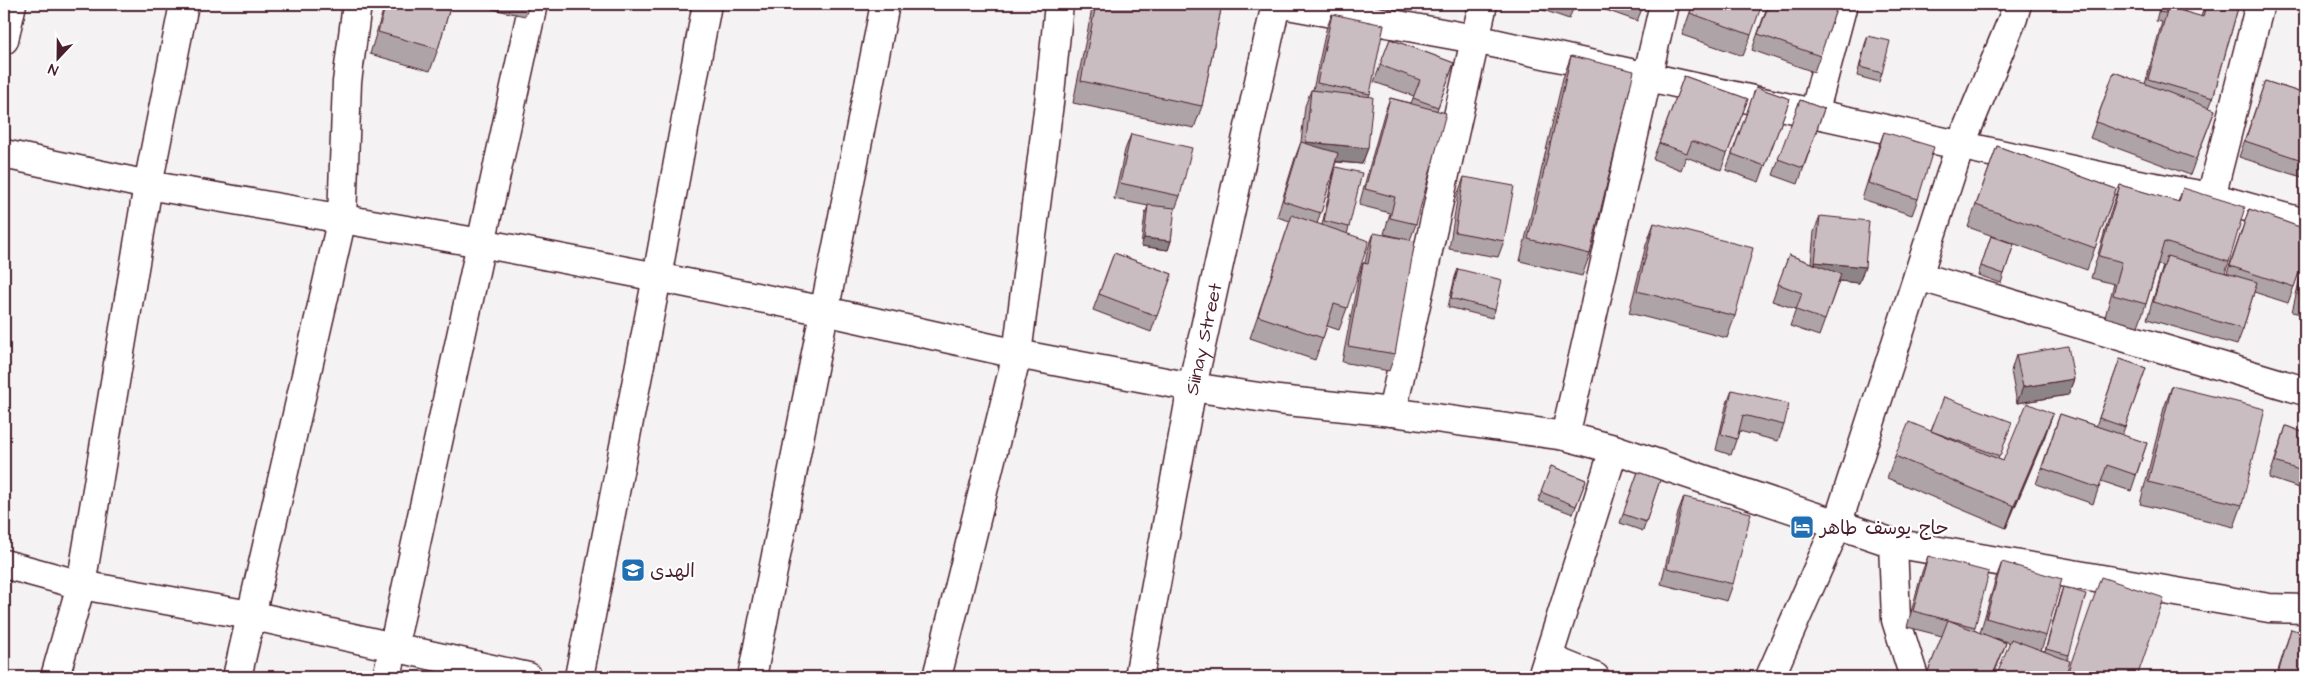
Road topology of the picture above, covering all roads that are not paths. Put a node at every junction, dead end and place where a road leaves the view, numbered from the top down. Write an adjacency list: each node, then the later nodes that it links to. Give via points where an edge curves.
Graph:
1 (12, 4): 16 (street)
2 (184, 4): 21 (street)
3 (358, 4): 23 (street, via 347,82)
4 (533, 4): 25 (street)
5 (707, 4): 27 (street)
6 (885, 4): 28 (street)
7 (1059, 4): 29 (street)
8 (1276, 4): 30 (street, Siinay Street)
9 (1282, 4): 15 (street)
10 (1483, 4): 15 (street)
11 (1664, 4): 17 (street)
12 (1843, 4): 18 (street)
13 (2017, 4): 19 (street)
14 (2260, 4): 22 (street)
15 (1475, 39): 17 (street); 32 (street)
16 (4, 40)
17 (1646, 77): 18 (street); 33 (street)
18 (1814, 114): 19 (street)
19 (1960, 146): 22 (street); 26 (street)
20 (4, 154): 21 (street)
21 (148, 185): 23 (street); 38 (street)
22 (2212, 197): 24 (street)
23 (342, 218): 25 (street); 40 (street)
24 (2305, 223)
25 (481, 242): 27 (street); 41 (street)
26 (1918, 276): 31 (street); 35 (street)
27 (657, 277): 28 (street); 47 (street)
28 (825, 311): 29 (street); 48 (street)
29 (1017, 354): 30 (street); 49 (street)
30 (1192, 387): 32 (street); 50 (street, Siinay Street)
31 (2305, 391)
32 (1392, 412): 33 (street)
33 (1565, 436): 34 (street)
34 (1614, 450): 35 (street); 42 (street)
35 (1837, 525): 36 (street); 52 (street)
36 (1893, 543): 39 (street, via 2269,608); 53 (street, via 1896,620)
37 (4, 564): 38 (street)
38 (81, 585): 40 (street); 43 (street)
39 (2305, 609)
40 (250, 615): 41 (street); 44 (street)
41 (394, 647): 45 (street); 46 (street)
42 (1545, 668): 51 (street)
43 (55, 677)
44 (237, 677)
45 (386, 677)
46 (528, 677)
47 (578, 677)
48 (752, 677)
49 (937, 677)
50 (1139, 677)
51 (1595, 677)
52 (1770, 677)
53 (1914, 677)

